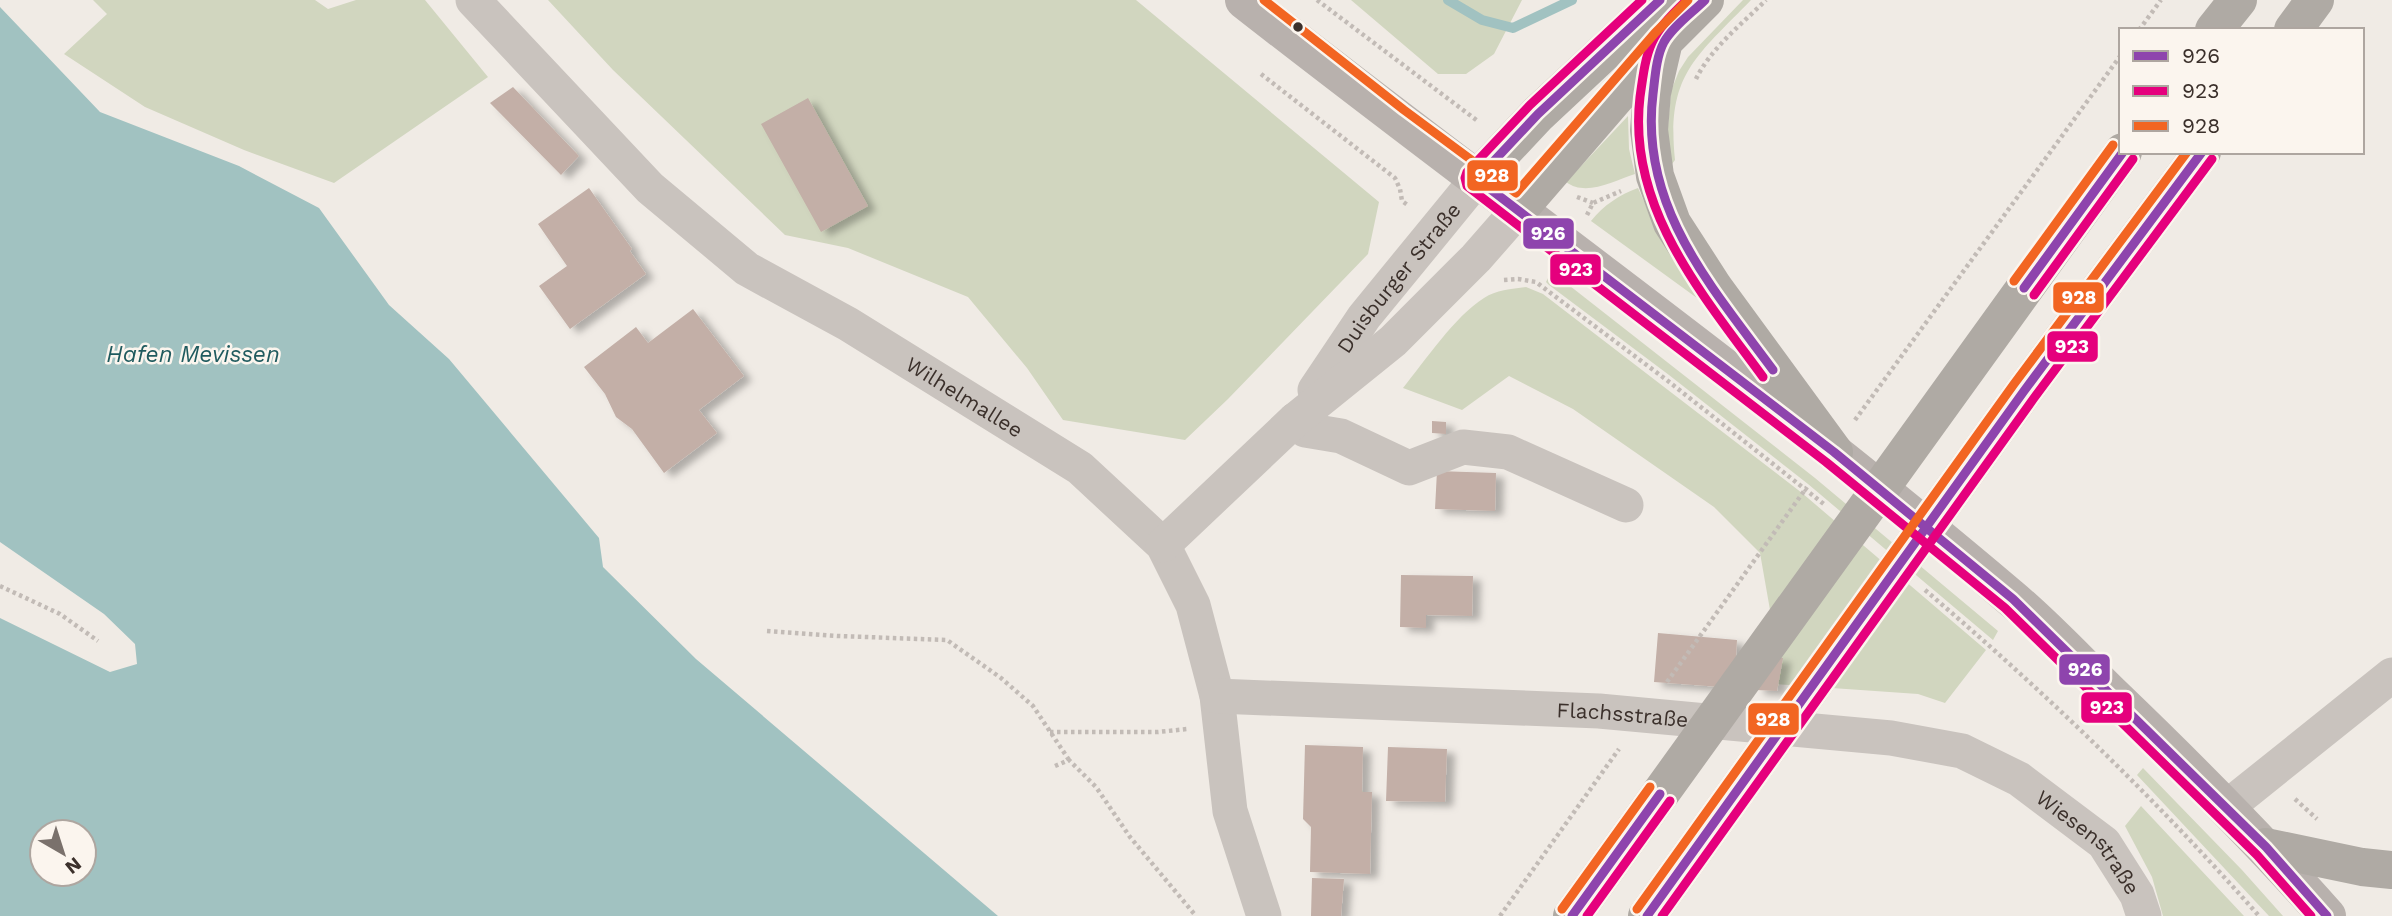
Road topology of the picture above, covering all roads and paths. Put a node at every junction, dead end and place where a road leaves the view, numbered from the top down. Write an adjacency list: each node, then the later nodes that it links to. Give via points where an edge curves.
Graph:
1 (473, 0): 24 (street, Wilhelmallee, via 650,188 747,269 848,324 1080,468)
2 (1244, 0): 18 (main road)
3 (1317, 0): 15 (path)
4 (1660, 0): 15 (highway)
5 (1705, 0): 12 (highway)
6 (2161, 0): 9 (path)
7 (2238, 0): 10 (highway)
8 (2315, 0): 11 (highway)
9 (2140, 28)
10 (2216, 28)
11 (2294, 28)
12 (1664, 41): 19 (highway); 22 (highway, via 1649,130 1655,176 1672,223)
13 (2119, 58): 22 (path)
14 (1261, 74): 20 (path, via 1395,178 1402,201)
15 (1508, 144): 18 (highway)
16 (2122, 154): 43 (highway)
17 (2201, 154): 44 (highway, via 2024,391)
18 (1477, 179): 19 (main road); 20 (street, Duisburger Straße)
19 (1518, 210): 21 (street, Duisburger Straße, via 1393,341); 22 (main road)
20 (1437, 228): 21 (street, Duisburger Straße, via 1364,317)
21 (1295, 420): 23 (street, via 1305,430 1341,436 1409,468 1463,447 1508,452); 24 (street, Duisburger Straße)
22 (1833, 451): 29 (path); 37 (main road, via 2013,599)
23 (1626, 505)
24 (1163, 545): 30 (street, Wilhelmallee, via 1193,604)
25 (0, 586): 27 (path, via 60,614)
26 (767, 631): 31 (path, via 947,640 1033,706)
27 (98, 641)
28 (2392, 676): 37 (street)
29 (1660, 692)
30 (1217, 696): 36 (street, Flachsstraße, via 1599,711 1891,738 1962,751); 41 (street, Wilhelmallee, via 1230,811)
31 (1050, 732): 32 (path); 34 (path)
32 (1158, 732)
33 (1620, 748): 42 (path)
34 (1069, 760): 35 (path); 40 (path, via 1096,787 1130,837)
35 (1055, 766)
36 (2019, 779): 45 (street, Wiesenstraße, via 2104,843 2137,895)
37 (2226, 808): 38 (main road)
38 (2266, 847): 39 (highway); 46 (main road)
39 (2392, 870)
40 (1196, 916)
41 (1264, 916)
42 (1500, 916)
43 (1572, 916)
44 (1647, 916)
45 (2144, 916)
46 (2327, 916)

